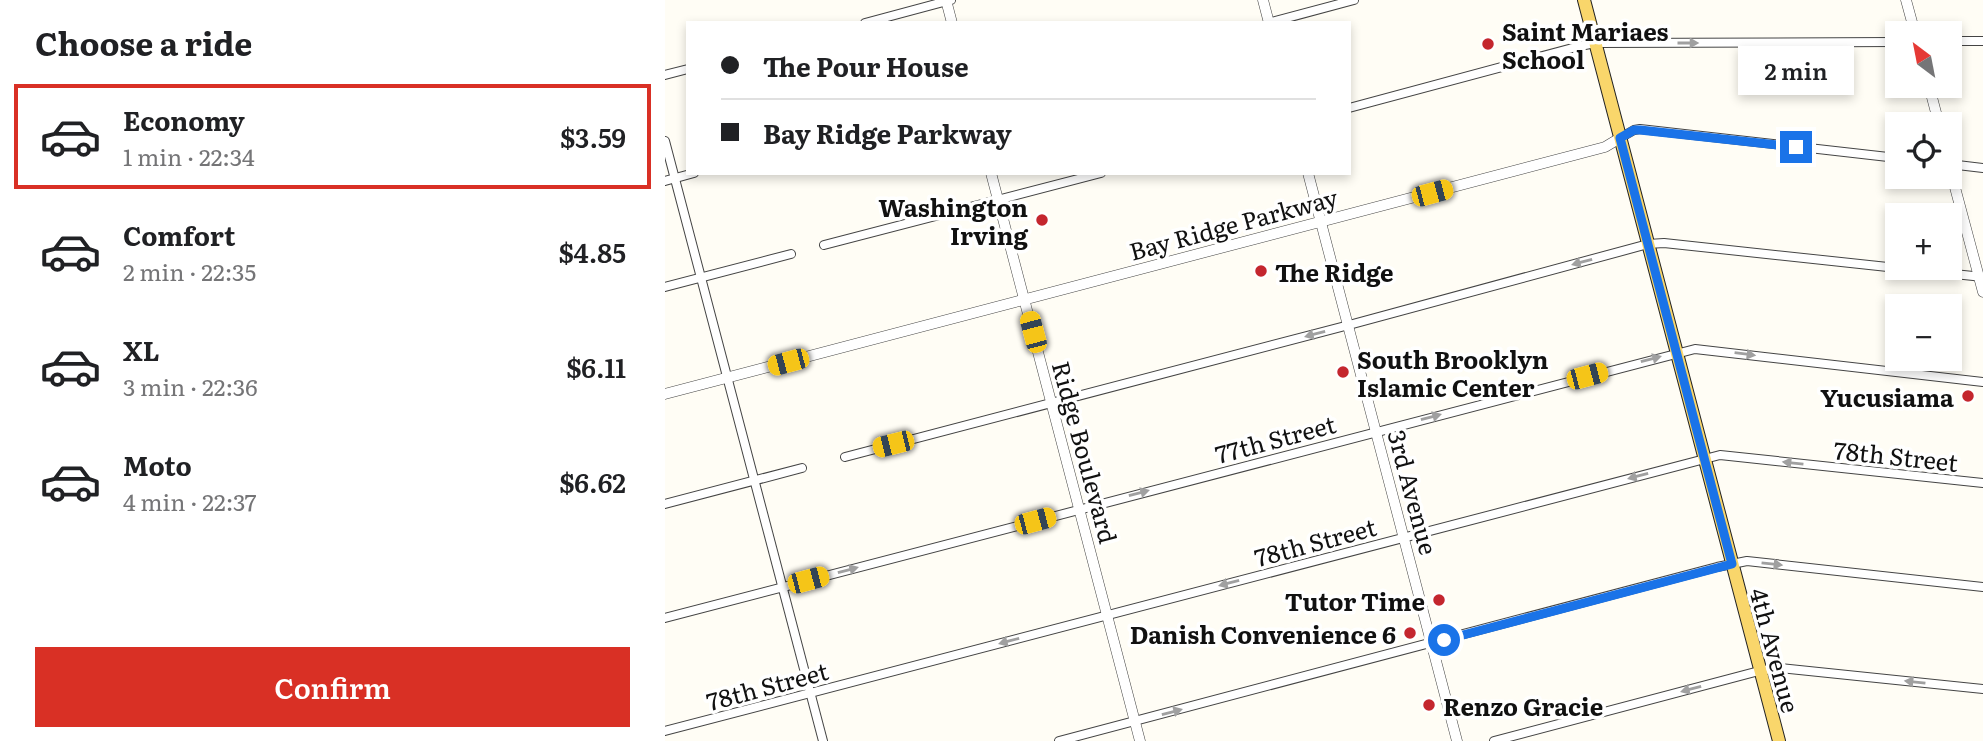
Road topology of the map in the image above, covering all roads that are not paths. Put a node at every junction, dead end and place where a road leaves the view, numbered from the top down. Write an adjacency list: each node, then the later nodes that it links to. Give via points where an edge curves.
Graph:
1 (948, 0): 6 (street); 7 (street)
2 (1263, 0): 8 (street)
3 (1354, 0): 9 (street)
4 (1584, 0): 14 (main road, 4th Avenue)
5 (1906, 0): 10 (street)
6 (872, 21)
7 (951, 21)
8 (1268, 21)
9 (1276, 21)
10 (1912, 21)
11 (1962, 41): 12 (street)
12 (1983, 41)
13 (1885, 42): 14 (street, one-way to 13)
14 (1595, 43): 17 (street); 18 (main road, 4th Avenue)
15 (686, 70): 16 (street)
16 (665, 75)
17 (1351, 107)
18 (1620, 138): 20 (street, Bay Ridge Parkway, via 1640,130); 31 (street, Bay Ridge Parkway, via 1605,147); 32 (main road, 4th Avenue)
19 (665, 141): 27 (street)
20 (1885, 157)
21 (1962, 166): 22 (street)
22 (1983, 168)
23 (686, 175): 27 (street)
24 (992, 175): 30 (street, Ridge Boulevard)
25 (1093, 175): 30 (street)
26 (1309, 175): 31 (street, 3rd Avenue)
27 (675, 178): 28 (street); 37 (street)
28 (665, 181)
29 (1956, 189): 38 (street)
30 (998, 200): 33 (street); 41 (street, Ridge Boulevard)
31 (1321, 222): 41 (street, Bay Ridge Parkway); 42 (street, 3rd Avenue)
32 (1648, 244): 35 (street); 42 (street, one-way to 42); 43 (main road, 4th Avenue)
33 (824, 245)
34 (791, 254): 37 (street)
35 (1885, 267)
36 (1962, 275): 38 (street)
37 (701, 277): 39 (street); 44 (street)
38 (1981, 277): 40 (street)
39 (665, 287)
40 (1983, 292)
41 (1024, 300): 44 (street, Bay Ridge Parkway); 47 (street, Ridge Boulevard)
42 (1349, 325): 47 (street, one-way to 47); 48 (street, 3rd Avenue)
43 (1677, 352): 45 (street, 77th Street, one-way to 45, via 1695,349); 48 (street, 77th Street, one-way to 43); 50 (main road, 4th Avenue)
44 (727, 378): 46 (street, Bay Ridge Parkway); 52 (street)
45 (1983, 382)
46 (665, 394)
47 (1052, 403): 49 (street); 55 (street, Ridge Boulevard)
48 (1376, 431): 55 (street, 77th Street, one-way to 48); 56 (street, 3rd Avenue)
49 (845, 457)
50 (1705, 459): 53 (street, 78th Street, one-way to 50, via 1720,455); 56 (street, 78th Street, one-way to 56); 57 (main road, 4th Avenue)
51 (802, 468): 52 (street)
52 (754, 481): 54 (street); 58 (street)
53 (1983, 483)
54 (665, 504)
55 (1079, 509): 58 (street, 77th Street, one-way to 55); 60 (street, Ridge Boulevard)
56 (1404, 537): 60 (street, 78th Street, one-way to 60); 62 (street, 3rd Avenue)
57 (1732, 564): 59 (street, one-way to 59, via 1747,561); 62 (street); 63 (main road, 4th Avenue)
58 (782, 587): 61 (street, 77th Street); 65 (street)
59 (1983, 587)
60 (1107, 615): 65 (street, 78th Street, one-way to 65); 66 (street, Ridge Boulevard)
61 (665, 618)
62 (1432, 643): 66 (street, one-way to 62); 71 (street, 3rd Avenue)
63 (1759, 671): 64 (street, one-way to 63, via 1780,668); 72 (street, one-way to 72); 73 (main road, 4th Avenue)
64 (1983, 690)
65 (810, 693): 67 (street, 78th Street); 68 (street)
66 (1135, 722): 69 (street); 70 (street, Ridge Boulevard)
67 (665, 732)
68 (823, 741)
69 (1059, 741)
70 (1140, 741)
71 (1457, 741)
72 (1494, 741)
73 (1779, 741)

